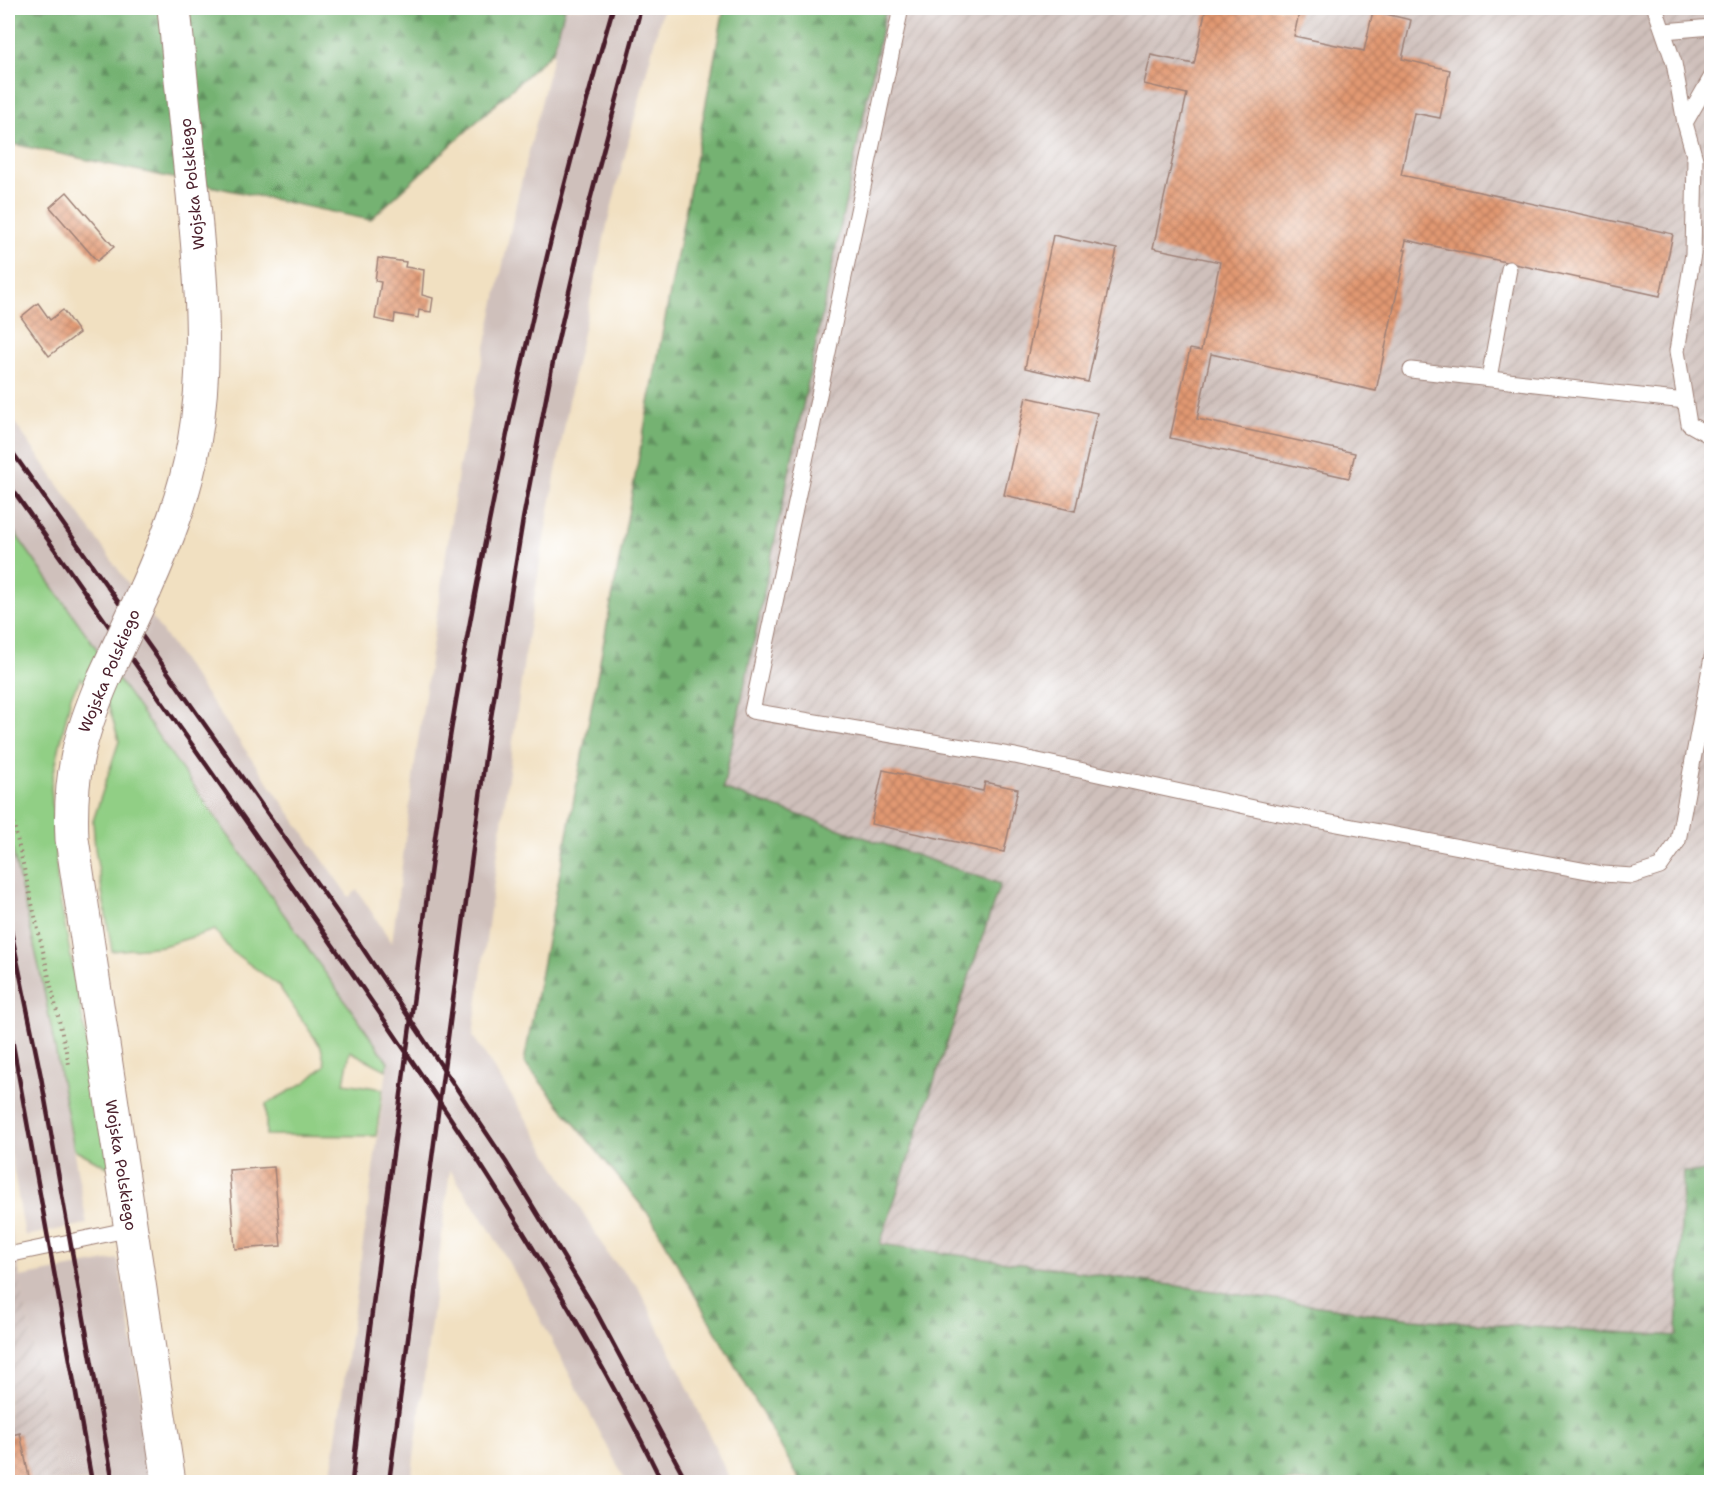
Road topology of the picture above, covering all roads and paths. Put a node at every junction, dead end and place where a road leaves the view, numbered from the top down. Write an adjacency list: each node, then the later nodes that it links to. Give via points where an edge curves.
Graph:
1 (174, 8): 16 (street, Wojska Polskiego, bridge, via 199,256 203,357 194,444 172,525 79,742 70,805)
2 (901, 8): 13 (lane, via 752,711 1015,756 1268,811 1603,874 1632,876 1660,867 1678,842)
3 (1655, 8): 5 (lane)
4 (1712, 27): 5 (lane)
5 (1664, 31): 7 (lane)
6 (1712, 76): 7 (lane)
7 (1685, 123): 11 (lane, via 1695,159 1693,254 1677,351)
8 (1509, 269): 10 (lane)
9 (1411, 370): 10 (lane)
10 (1489, 378): 11 (lane)
11 (1685, 401): 12 (lane, via 1689,424)
12 (1712, 437)
13 (1712, 657)
14 (8, 799): 15 (path)
15 (72, 1075)
16 (132, 1229): 17 (lane); 18 (street, Wojska Polskiego)
17 (8, 1255)
18 (169, 1482)

